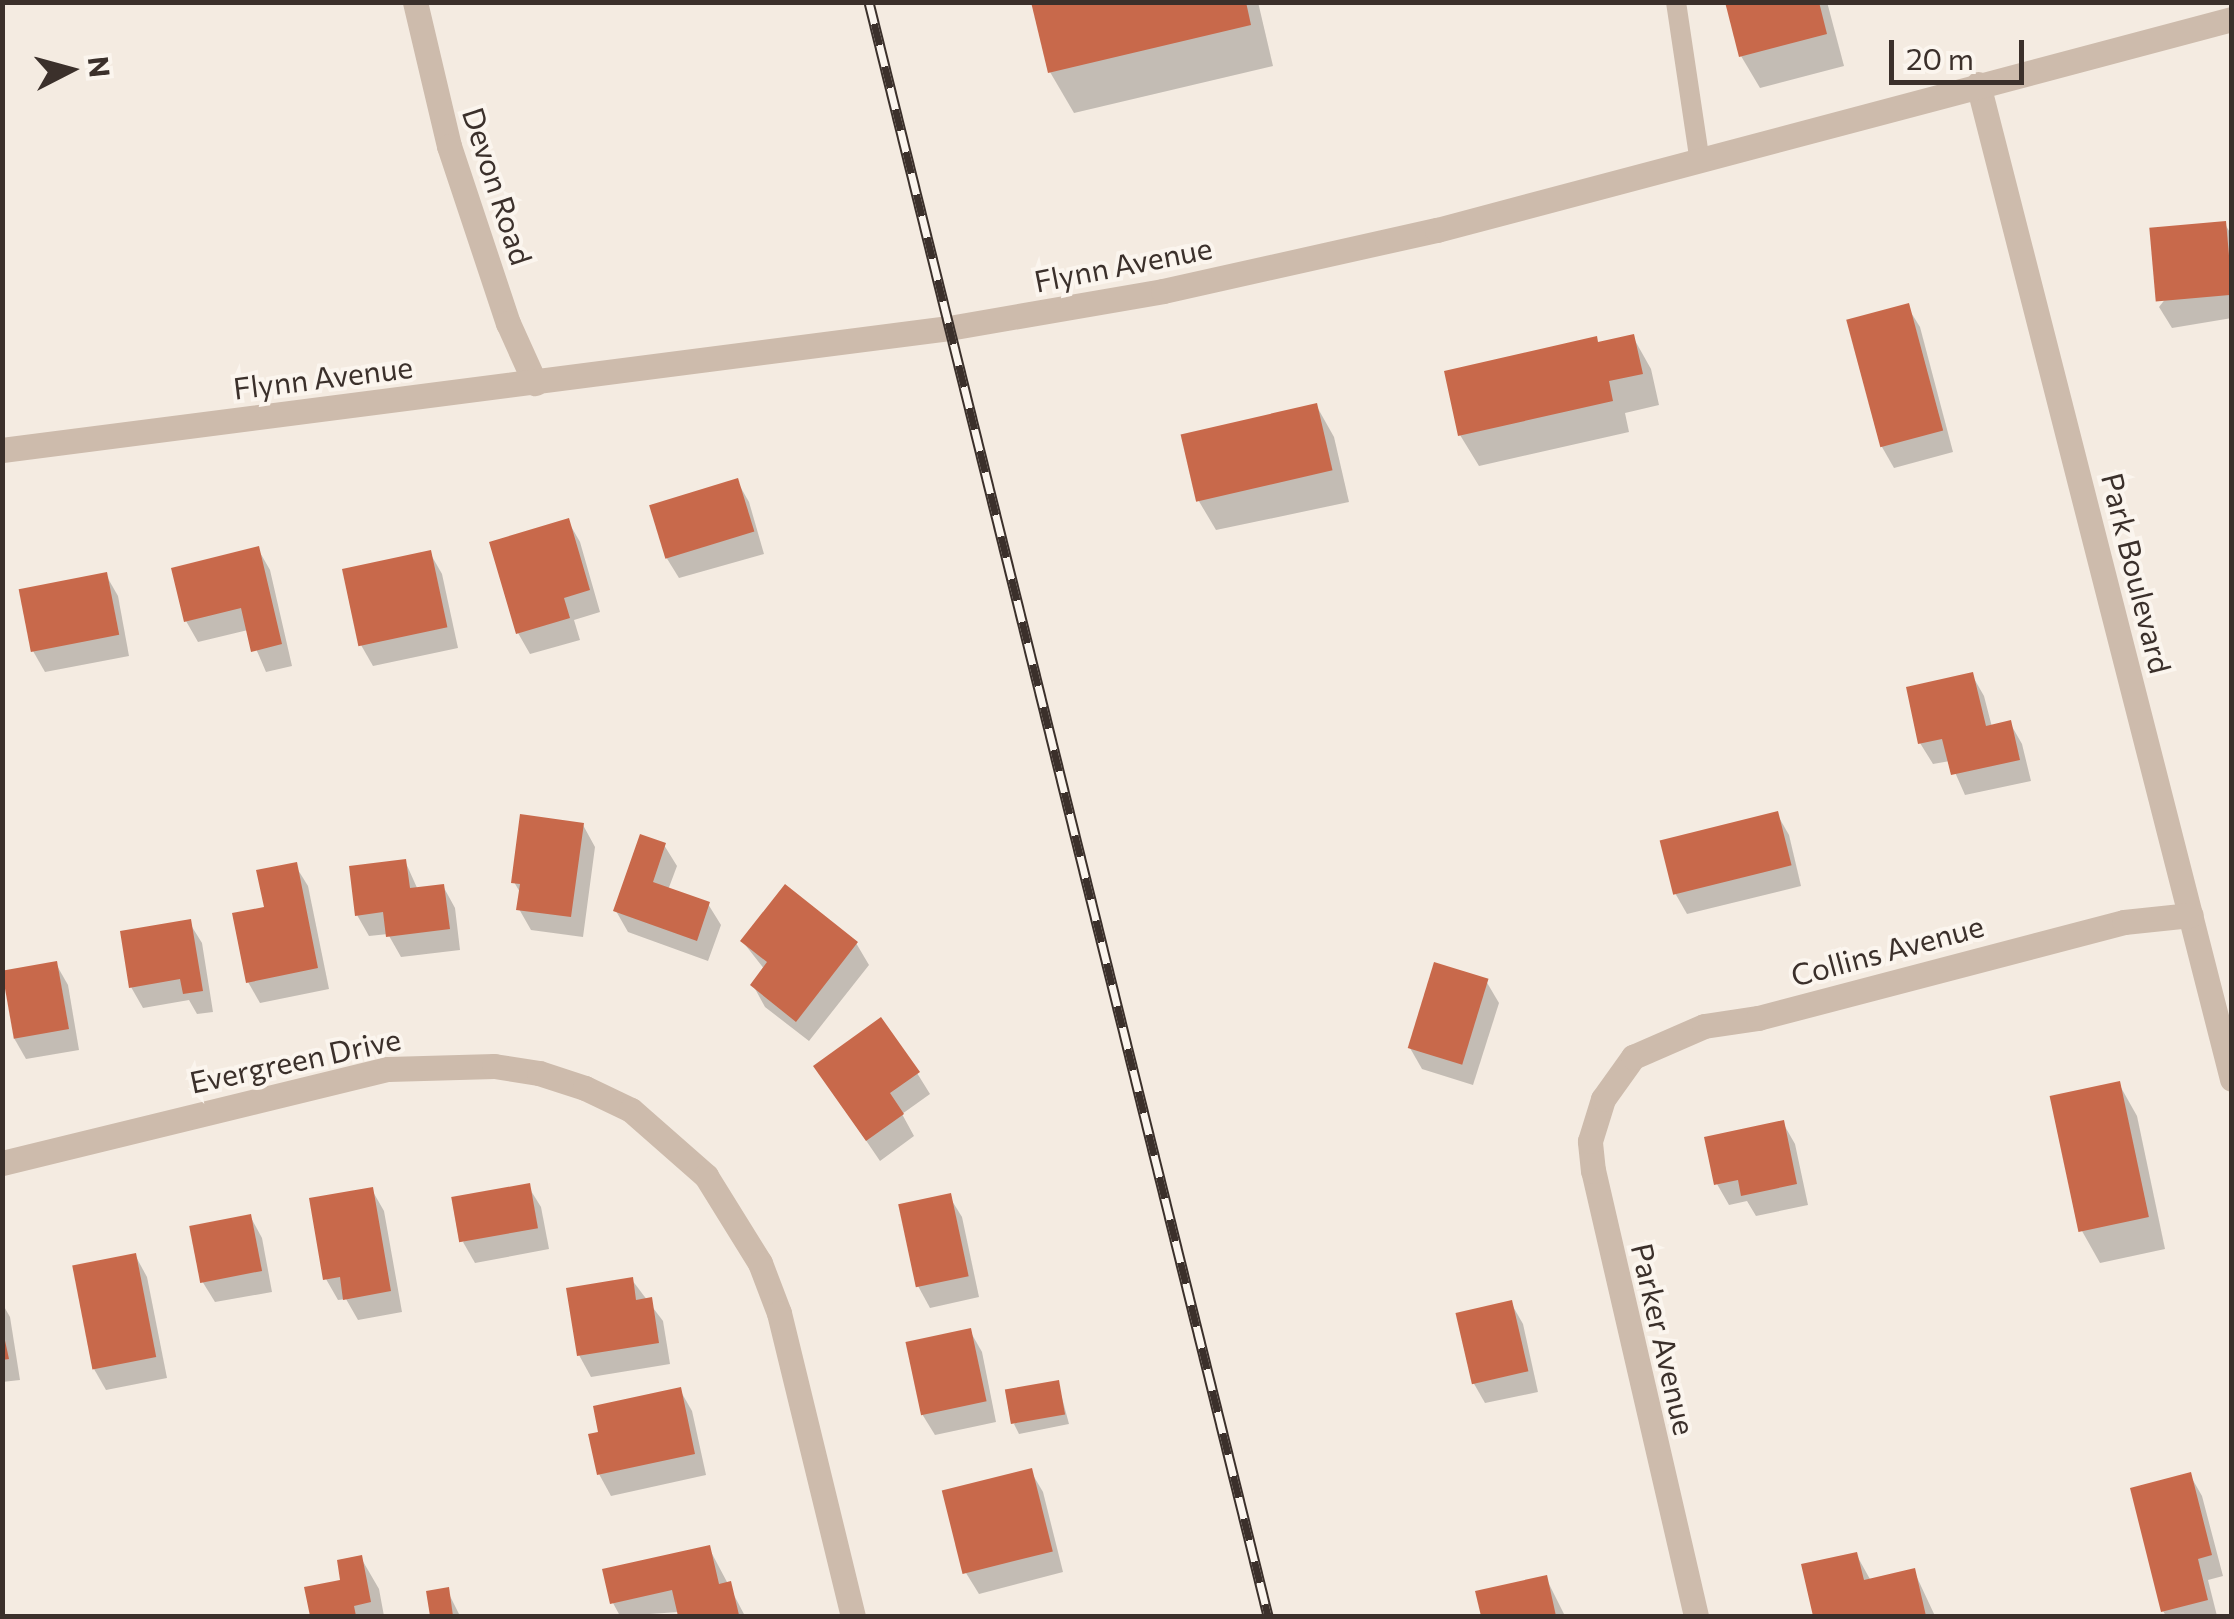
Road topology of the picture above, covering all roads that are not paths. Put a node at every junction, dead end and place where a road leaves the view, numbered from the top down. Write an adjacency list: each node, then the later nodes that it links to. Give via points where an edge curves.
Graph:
1 (415, 2): 6 (street, Devon Road, via 449,146)
2 (1676, 2): 5 (lane)
3 (2232, 18): 4 (street, Flynn Avenue)
4 (1978, 84): 5 (street, Flynn Avenue); 8 (street, Park Boulevard)
5 (1700, 162): 6 (street, Flynn Avenue, via 1365,248 1163,290 949,328)
6 (535, 384): 7 (street, Flynn Avenue)
7 (2, 450)
8 (2191, 915): 9 (street, Park Boulevard); 10 (street, Collins Avenue, via 2124,922 1758,1018 1704,1026 1632,1058)
9 (2232, 1079)
10 (1618, 1082): 13 (street, Parker Avenue, via 1595,1118 1593,1171)
11 (2, 1163): 12 (street, Evergreen Drive, via 388,1069 494,1066 539,1073 631,1110 706,1176 760,1263 779,1313)
12 (853, 1616)
13 (1696, 1616)

